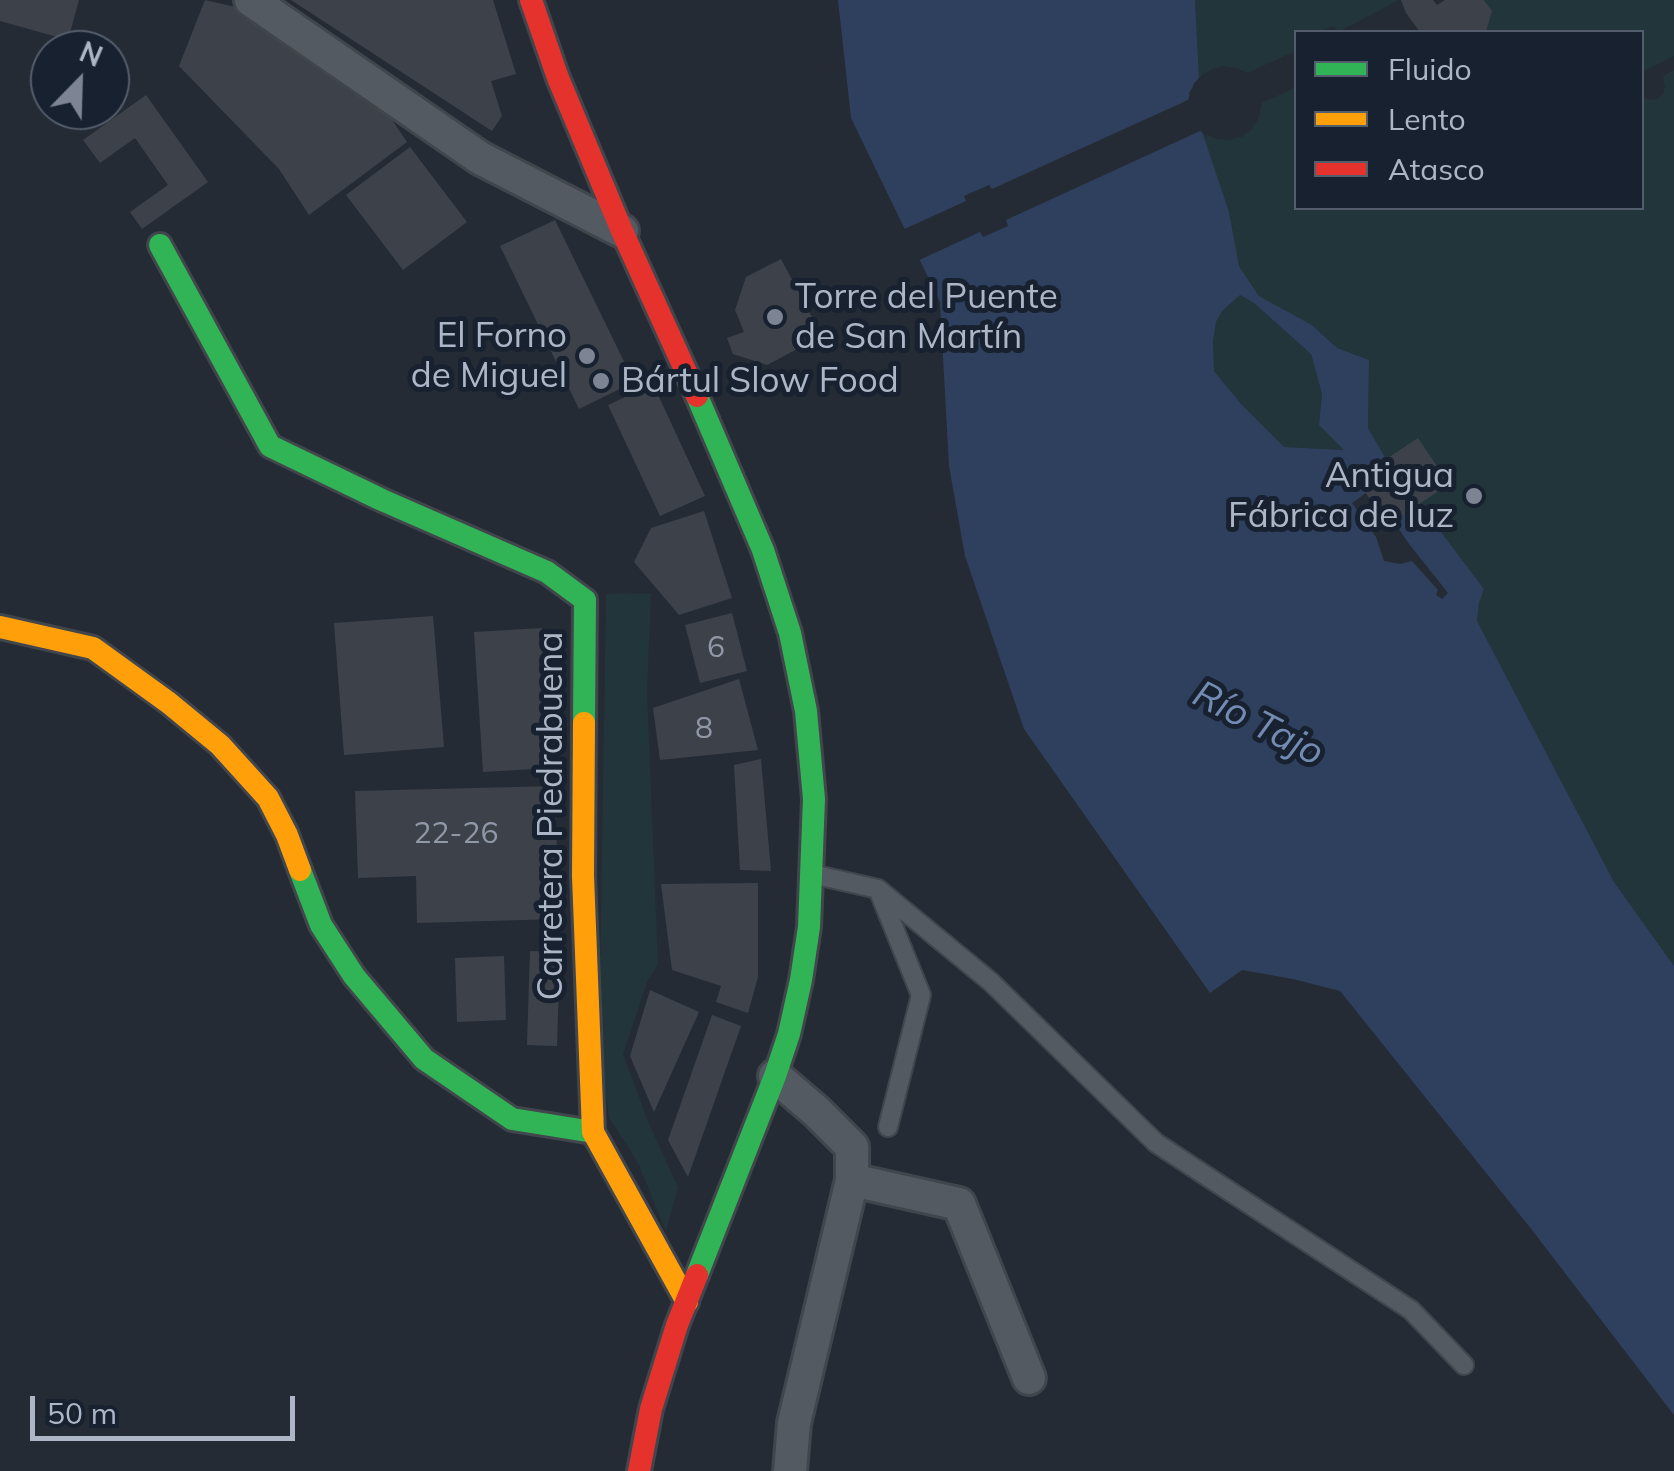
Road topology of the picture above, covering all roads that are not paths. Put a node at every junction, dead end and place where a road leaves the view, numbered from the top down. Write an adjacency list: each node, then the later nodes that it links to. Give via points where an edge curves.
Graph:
1 (251, 0): 3 (street, via 480,158)
2 (531, 0): 3 (street)
3 (622, 231): 6 (street, via 763,550 790,633 806,710)
4 (160, 245): 10 (street, Carretera Piedrabuena, via 270,446 547,572 585,600 583,876)
5 (0, 627): 10 (street, via 93,648 220,745 268,798 321,925 354,976 424,1059 512,1119)
6 (812, 874): 7 (lane); 8 (street, via 801,980)
7 (878, 889): 9 (lane, via 920,995); 13 (lane, via 990,982 1156,1143 1411,1310)
8 (775, 1076): 11 (street, via 852,1147); 12 (street)
9 (888, 1127)
10 (593, 1132): 12 (street, Carretera Piedrabuena)
11 (852, 1180): 14 (street, via 959,1204); 16 (street, via 794,1422)
12 (687, 1302): 15 (street, via 651,1409)
13 (1464, 1365)
14 (1030, 1378)
15 (640, 1471)
16 (790, 1471)

